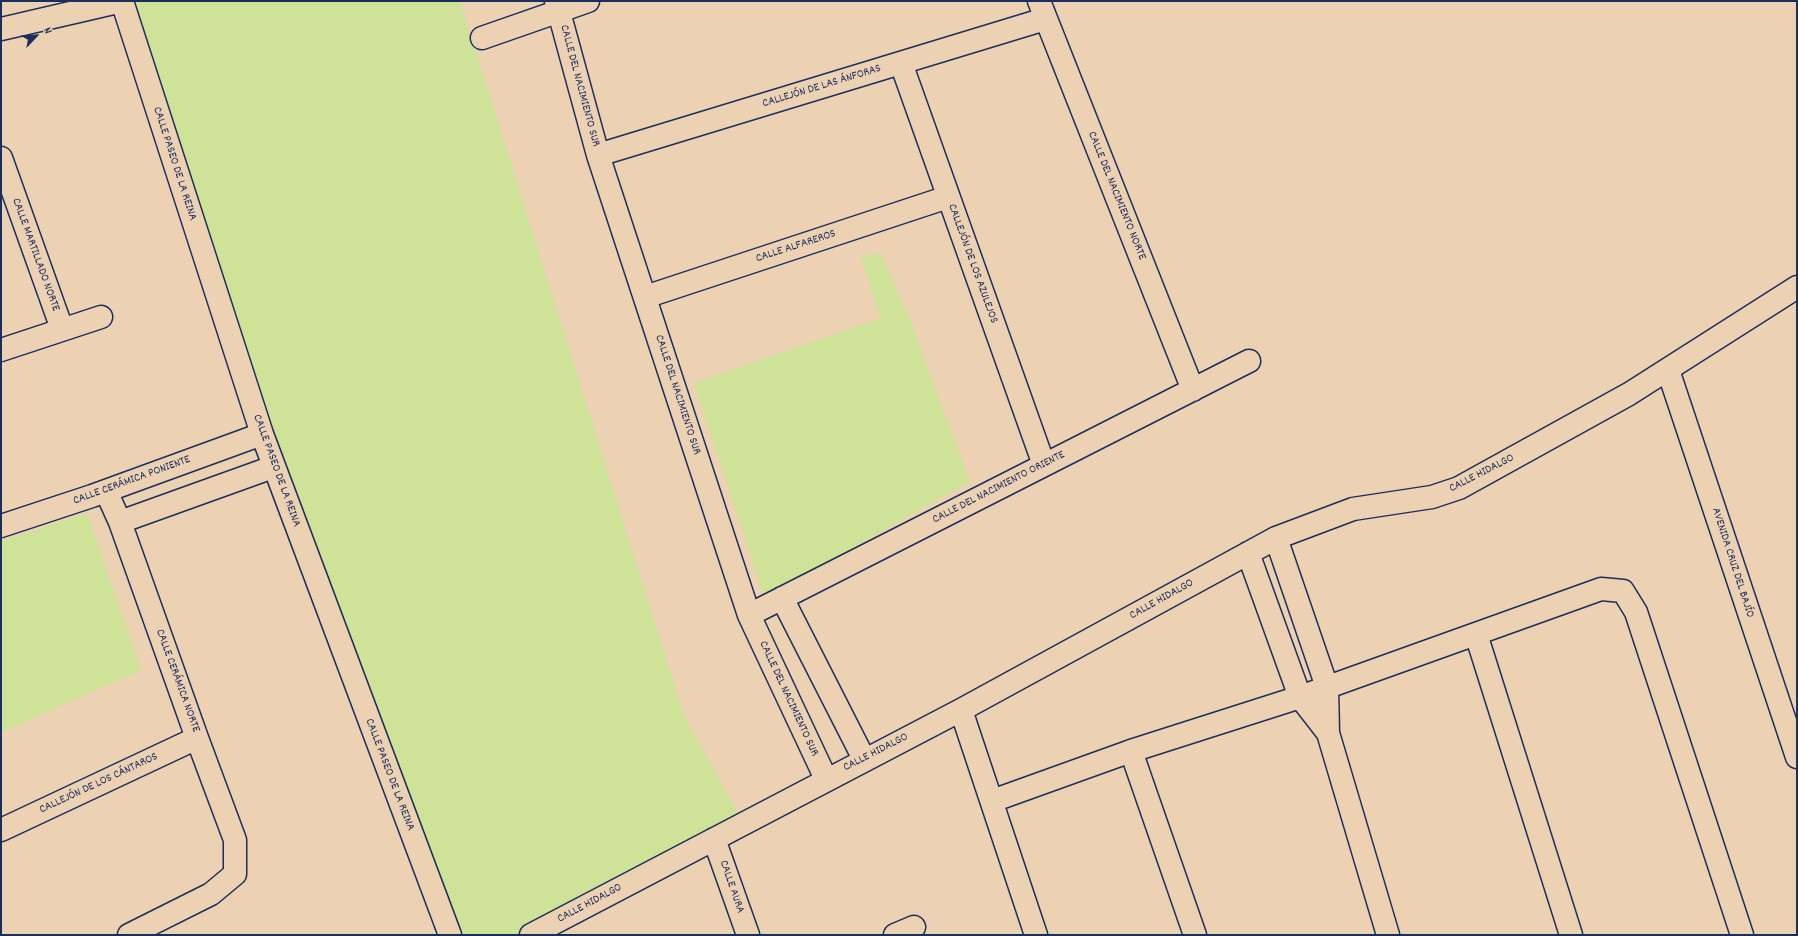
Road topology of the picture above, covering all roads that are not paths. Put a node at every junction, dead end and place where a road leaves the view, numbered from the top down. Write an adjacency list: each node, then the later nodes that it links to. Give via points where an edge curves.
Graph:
1 (122, 1): 5 (street); 20 (street, CALLE PASEO DE LA REINA)
2 (588, 1): 3 (street)
3 (557, 6): 6 (street); 8 (street, CALLE DEL NACIMIENTO SUR)
4 (1042, 10): 7 (street, CALLEJÓN DE LAS ÁNFORAS); 19 (street, CALLE DEL NACIMIENTO NORTE)
5 (1, 29)
6 (482, 38)
7 (901, 63): 8 (street, CALLEJÓN DE LAS ÁNFORAS); 11 (street, CALLEJÓN DE LOS AZULEJOS)
8 (598, 155): 13 (street, CALLE DEL NACIMIENTO SUR)
9 (1, 158): 10 (street, CALLE MARTILLADO NORTE)
10 (5, 180): 15 (street, CALLE MARTILLADO NORTE)
11 (948, 197): 13 (street, CALLE ALFAREROS); 21 (street, CALLEJÓN DE LOS AZULEJOS)
12 (1797, 287): 18 (street, CALLE HIDALGO)
13 (645, 297): 29 (street, CALLE DEL NACIMIENTO SUR)
14 (101, 317): 15 (street)
15 (62, 329): 16 (street)
16 (1, 350)
17 (1249, 361): 19 (street, CALLE DEL NACIMIENTO ORIENTE)
18 (1668, 370): 26 (street, CALLE HIDALGO, via 1459,488 1432,497 1353,509); 37 (street, AVENIDA CRUZ DEL BAJÍO)
19 (1193, 390): 21 (street, CALLE DEL NACIMIENTO ORIENTE)
20 (262, 434): 22 (street, CALLE PASEO DE LA REINA); 23 (street, CALLE CERÁMICA PONIENTE)
21 (1044, 465): 28 (street, CALLE DEL NACIMIENTO ORIENTE)
22 (273, 467): 24 (street); 44 (street, CALLE PASEO DE LA REINA)
23 (106, 491): 24 (street, CALLE CERÁMICA NORTE); 25 (street, CALLE CERÁMICA PONIENTE)
24 (120, 522): 35 (street, CALLE CERÁMICA NORTE)
25 (1, 526)
26 (1276, 538): 27 (street, CALLE HIDALGO); 31 (street)
27 (1248, 553): 32 (street); 33 (street, CALLE HIDALGO)
28 (782, 598): 29 (street, CALLE DEL NACIMIENTO ORIENTE); 38 (street)
29 (749, 615): 39 (street, CALLE DEL NACIMIENTO SUR)
30 (1476, 634): 31 (street); 50 (street); 51 (street, via 1601,589 1623,591 1636,612)
31 (1327, 687): 32 (street); 34 (street)
32 (1300, 697): 34 (street); 36 (street)
33 (960, 710): 38 (street, CALLE HIDALGO); 40 (street)
34 (1328, 733): 49 (street)
35 (197, 738): 41 (street, CALLEJÓN DE LOS CÁNTAROS); 43 (street, CALLE CERÁMICA NORTE, via 235,840 236,874 211,894)
36 (1131, 751): 40 (street); 48 (street)
37 (1797, 757)
38 (864, 759): 39 (street, CALLE HIDALGO)
39 (826, 779): 42 (street, CALLE HIDALGO)
40 (992, 801): 47 (street)
41 (1, 830)
42 (714, 839): 45 (street, CALLE HIDALGO); 46 (street, CALLE AURA)
43 (129, 935)
44 (450, 935)
45 (531, 935)
46 (748, 935)
47 (1036, 935)
48 (1195, 935)
49 (1388, 935)
50 (1571, 935)
51 (1742, 935)

